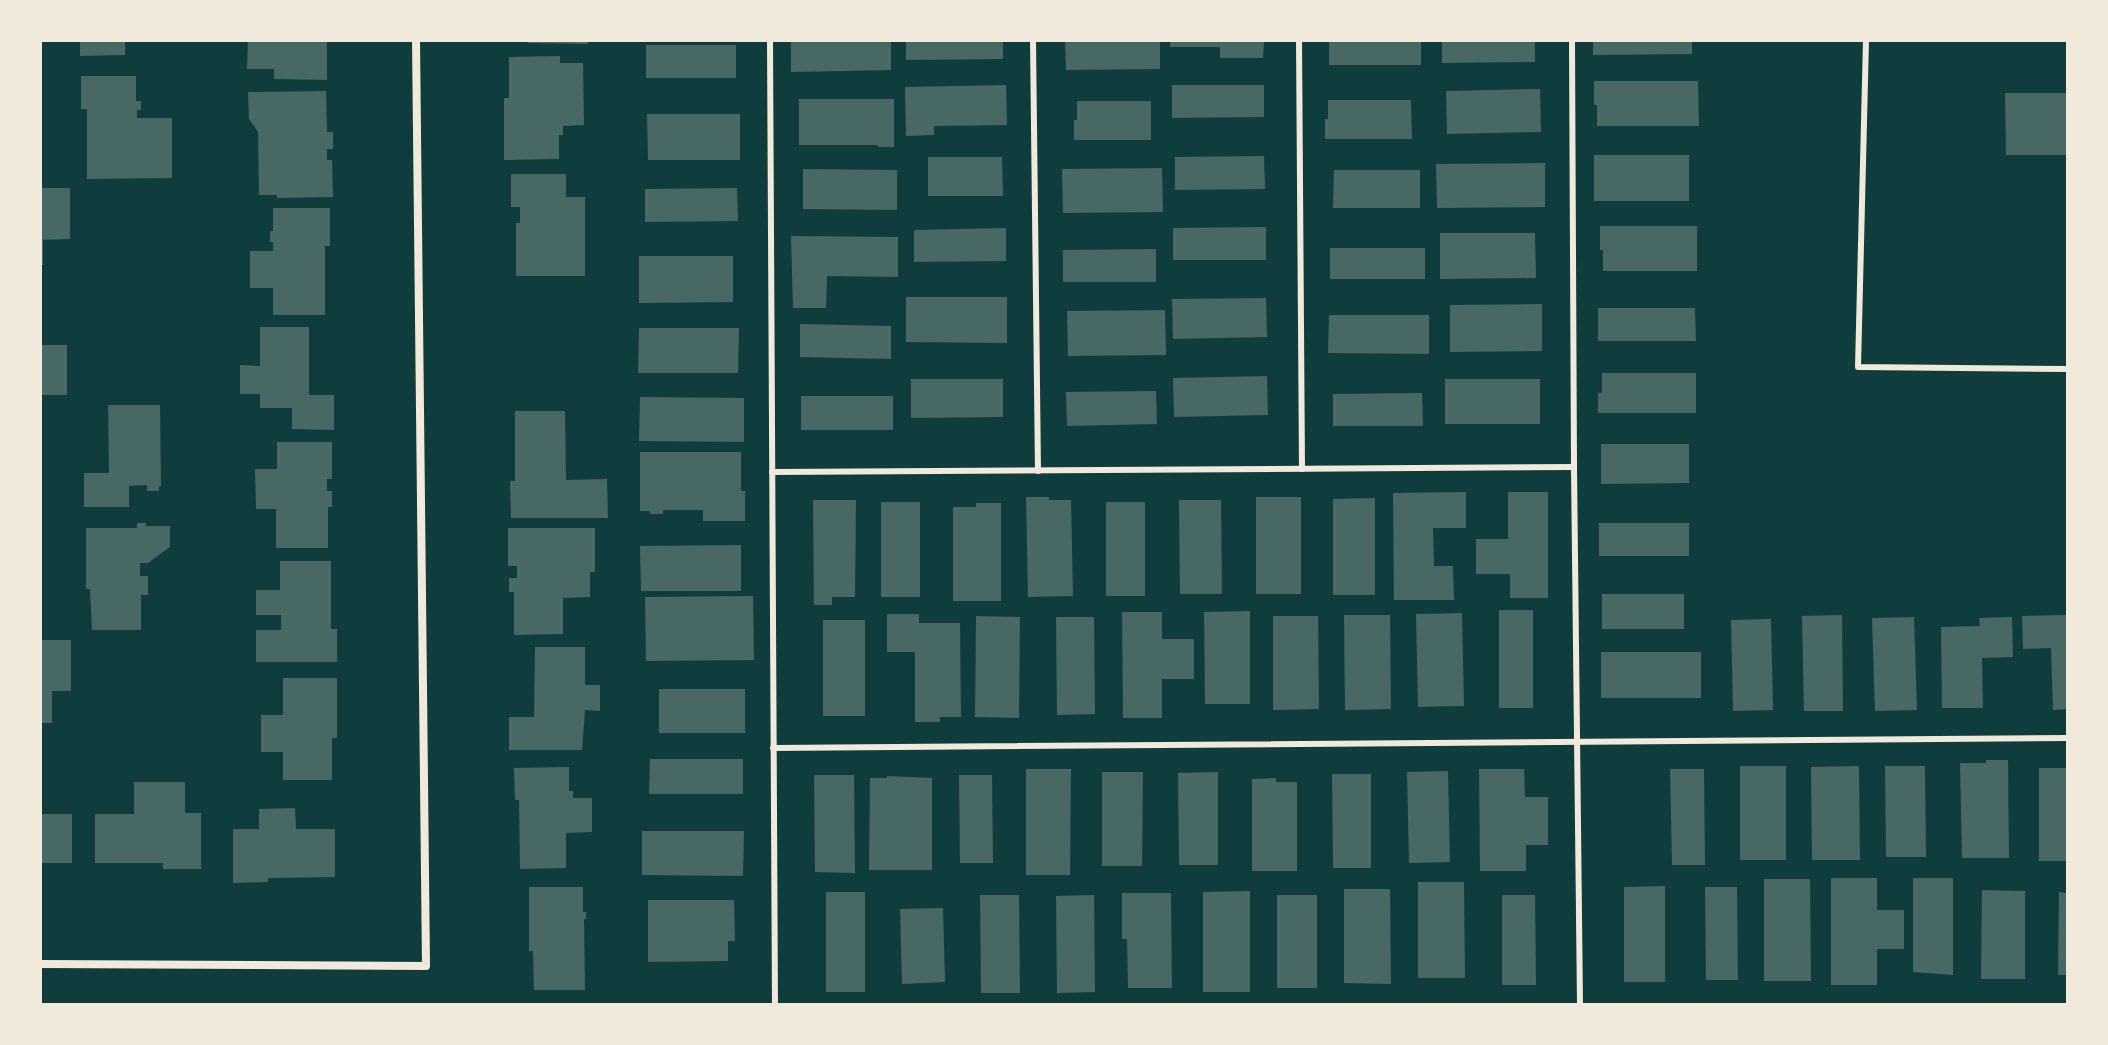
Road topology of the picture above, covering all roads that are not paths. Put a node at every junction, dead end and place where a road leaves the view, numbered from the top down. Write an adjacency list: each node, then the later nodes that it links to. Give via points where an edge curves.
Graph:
1 (416, 40): 15 (street, via 426,966)
2 (770, 40): 11 (lane)
3 (1033, 40): 10 (lane)
4 (1299, 40): 9 (lane)
5 (1572, 40): 8 (lane)
6 (1866, 40): 7 (lane, via 1858,367)
7 (2068, 369)
8 (1574, 467): 9 (lane); 13 (lane)
9 (1302, 469): 10 (lane)
10 (1038, 471): 11 (lane)
11 (772, 472): 14 (lane)
12 (2068, 738): 13 (lane)
13 (1579, 742): 14 (lane); 17 (lane)
14 (773, 748): 16 (lane)
15 (40, 964)
16 (775, 1005)
17 (1580, 1005)

